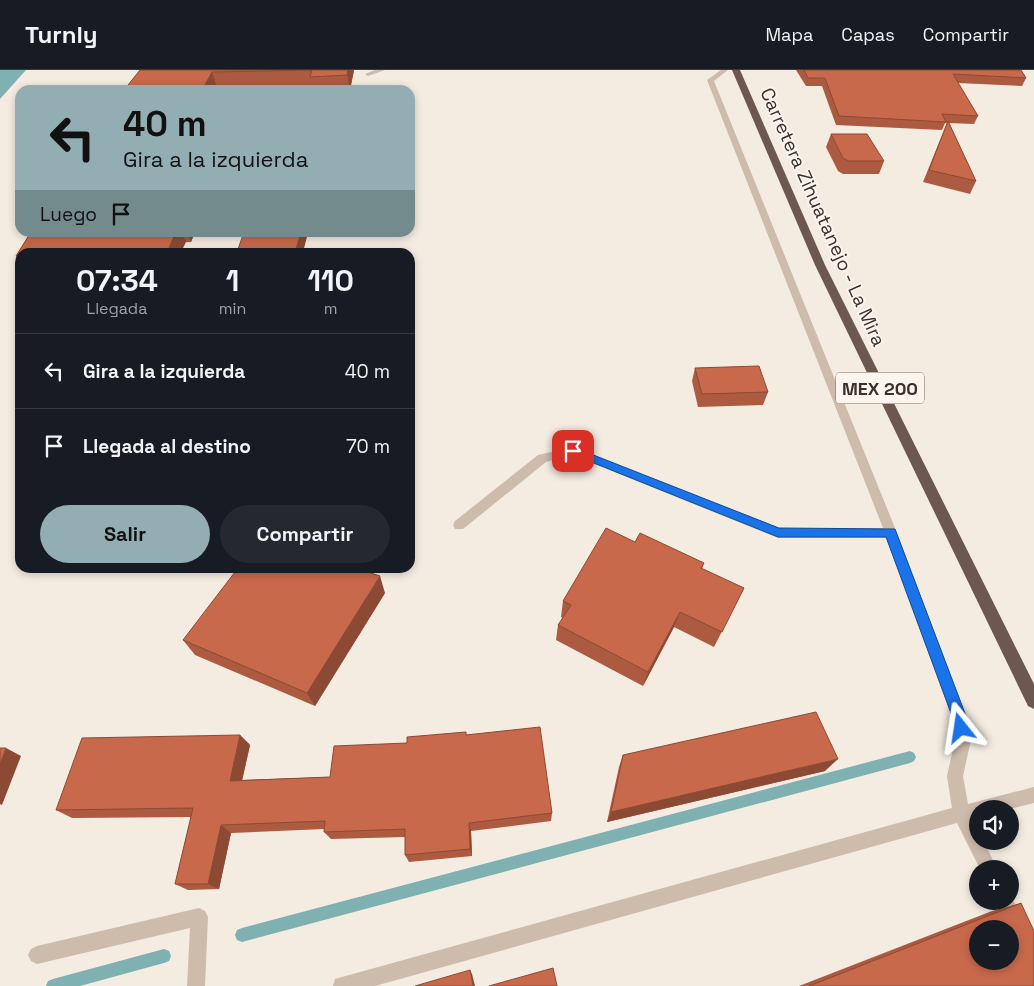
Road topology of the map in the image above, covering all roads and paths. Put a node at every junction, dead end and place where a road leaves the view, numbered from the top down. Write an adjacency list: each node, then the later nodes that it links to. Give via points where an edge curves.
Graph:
1 (382, 70): 4 (street)
2 (725, 70): 6 (street, via 710,80)
3 (736, 70): 7 (highway, Carretera Zihuatanejo - La Mira / MEX 200, via 820,265)
4 (368, 74)
5 (460, 525): 6 (street, via 542,458 573,451 778,533)
6 (890, 533): 10 (street, via 959,716 963,740 955,776)
7 (1034, 702)
8 (1034, 795): 9 (street)
9 (1013, 800)
10 (969, 804)
11 (969, 811): 16 (street)
12 (1010, 910): 13 (street)
13 (1021, 933)
14 (37, 954): 15 (street, via 199,917)
15 (196, 986)
16 (342, 986)

